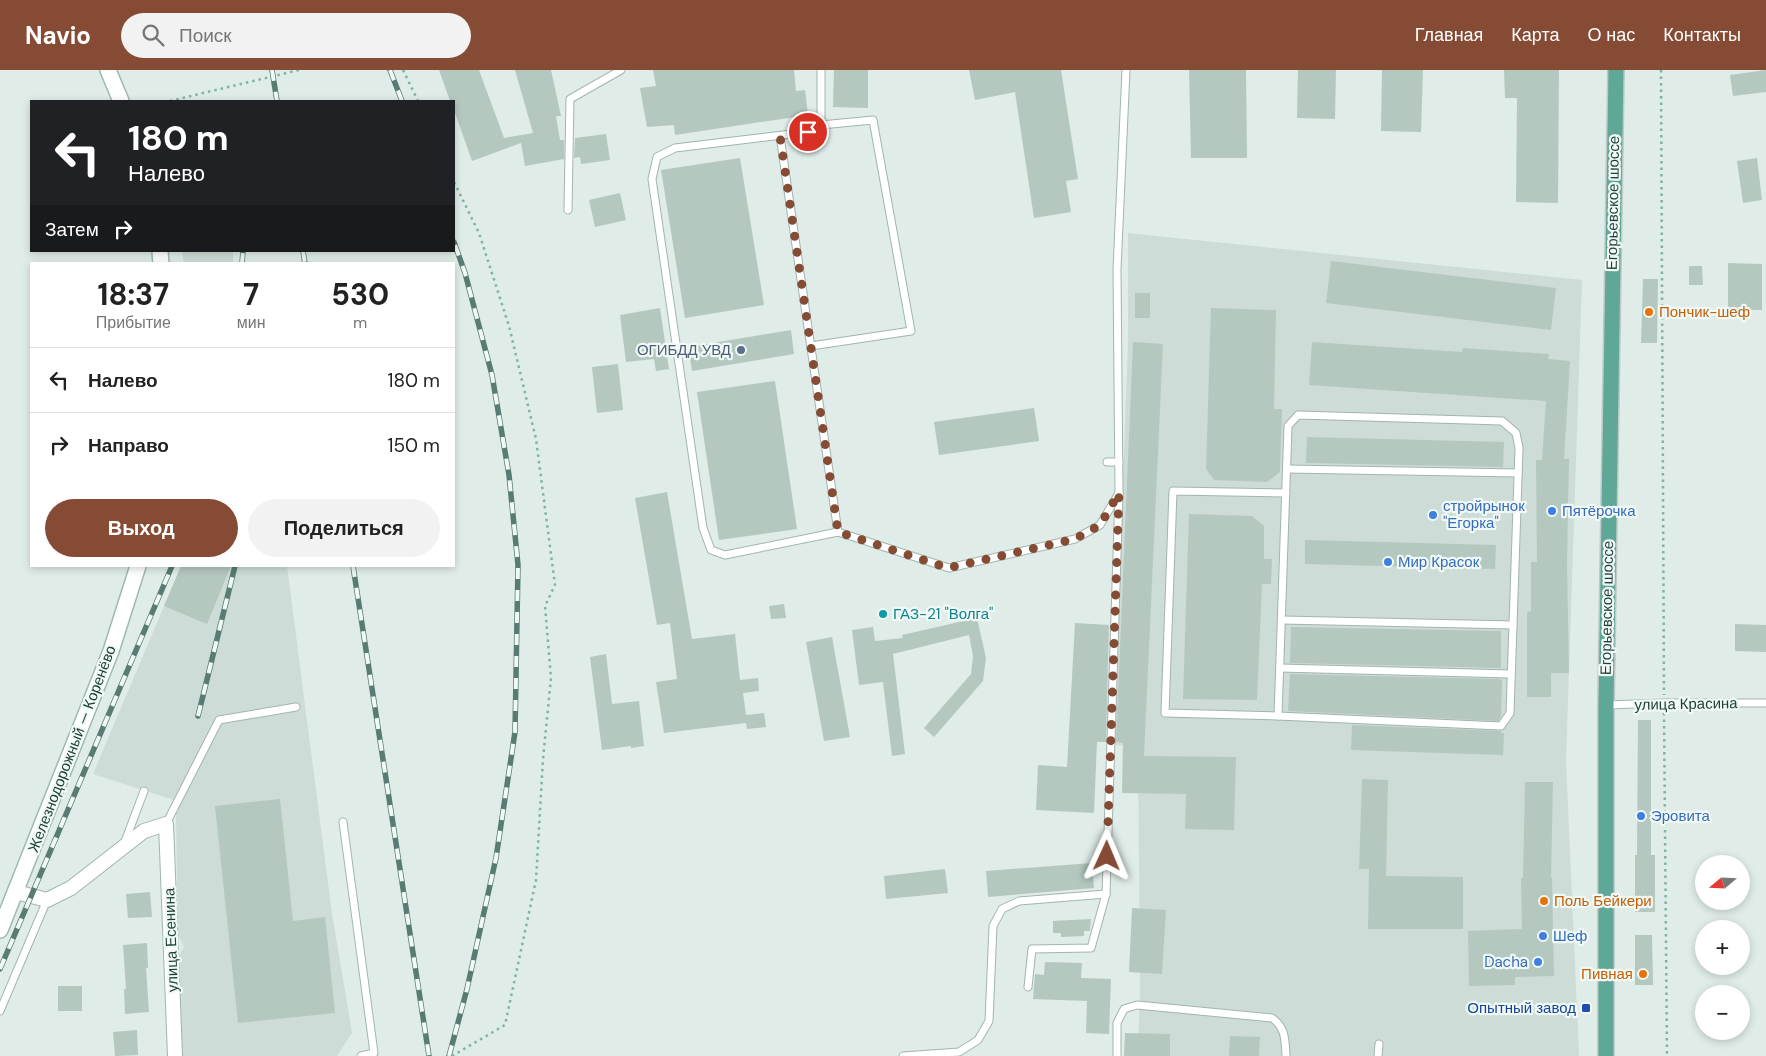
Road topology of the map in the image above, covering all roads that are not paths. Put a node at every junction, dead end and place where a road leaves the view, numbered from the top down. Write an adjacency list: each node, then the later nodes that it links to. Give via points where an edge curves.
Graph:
1 (108, 70): 6 (main road)
2 (621, 70): 9 (lane, via 570,99)
3 (821, 70): 7 (lane)
4 (1126, 70): 12 (lane, via 1117,269)
5 (1616, 70): 24 (main road, Егорьевское шоссе)
6 (121, 100)
7 (821, 125): 8 (lane, via 808,132); 10 (lane, via 873,120 911,330)
8 (780, 136): 10 (lane); 17 (lane, via 675,148 656,156 653,189 703,528 711,550 725,555)
9 (568, 210)
10 (811, 346): 17 (lane)
11 (1107, 462): 12 (lane)
12 (1119, 462): 15 (lane)
13 (1287, 469): 14 (lane); 14 (lane, via 1288,426 1298,415 1502,421 1516,433); 16 (lane)
14 (1518, 473): 20 (lane)
15 (1119, 493): 17 (lane, via 1100,525 1075,539 948,568); 32 (lane)
16 (1286, 493): 19 (lane); 26 (lane, via 1173,490 1165,713)
17 (838, 532)
18 (138, 567): 31 (main road, Железнодорожный — Коренёво, via 111,651)
19 (1282, 620): 20 (lane); 21 (lane)
20 (1513, 625): 22 (lane)
21 (1280, 668): 22 (lane); 26 (lane)
22 (1511, 674): 26 (lane, via 1510,713 1501,726)
23 (1766, 703): 24 (lane, улица Красина)
24 (1606, 705): 45 (main road, Егорьевское шоссе)
25 (296, 707): 29 (lane, via 219,720)
26 (1278, 716)
27 (144, 791): 30 (lane)
28 (343, 822): 38 (lane)
29 (166, 824): 30 (street, via 144,831); 39 (street, улица Есенина)
30 (122, 848): 33 (street, via 71,888)
31 (16, 892): 33 (street); 34 (main road, Железнодорожный — Коренёво)
32 (1106, 894): 35 (lane, via 1091,948 1032,949); 41 (lane, via 1019,901 1002,909 994,926 990,1020 978,1040 959,1052)
33 (46, 900): 36 (lane)
34 (0, 930)
35 (1028, 987)
36 (0, 1012)
37 (1379, 1044): 44 (lane)
38 (374, 1055): 40 (lane)
39 (175, 1056)
40 (361, 1056)
41 (903, 1056)
42 (1117, 1056): 43 (lane, via 1117,1023 1124,1009 1137,1005 1272,1018 1284,1033)
43 (1286, 1056)
44 (1378, 1056)
45 (1606, 1056)

